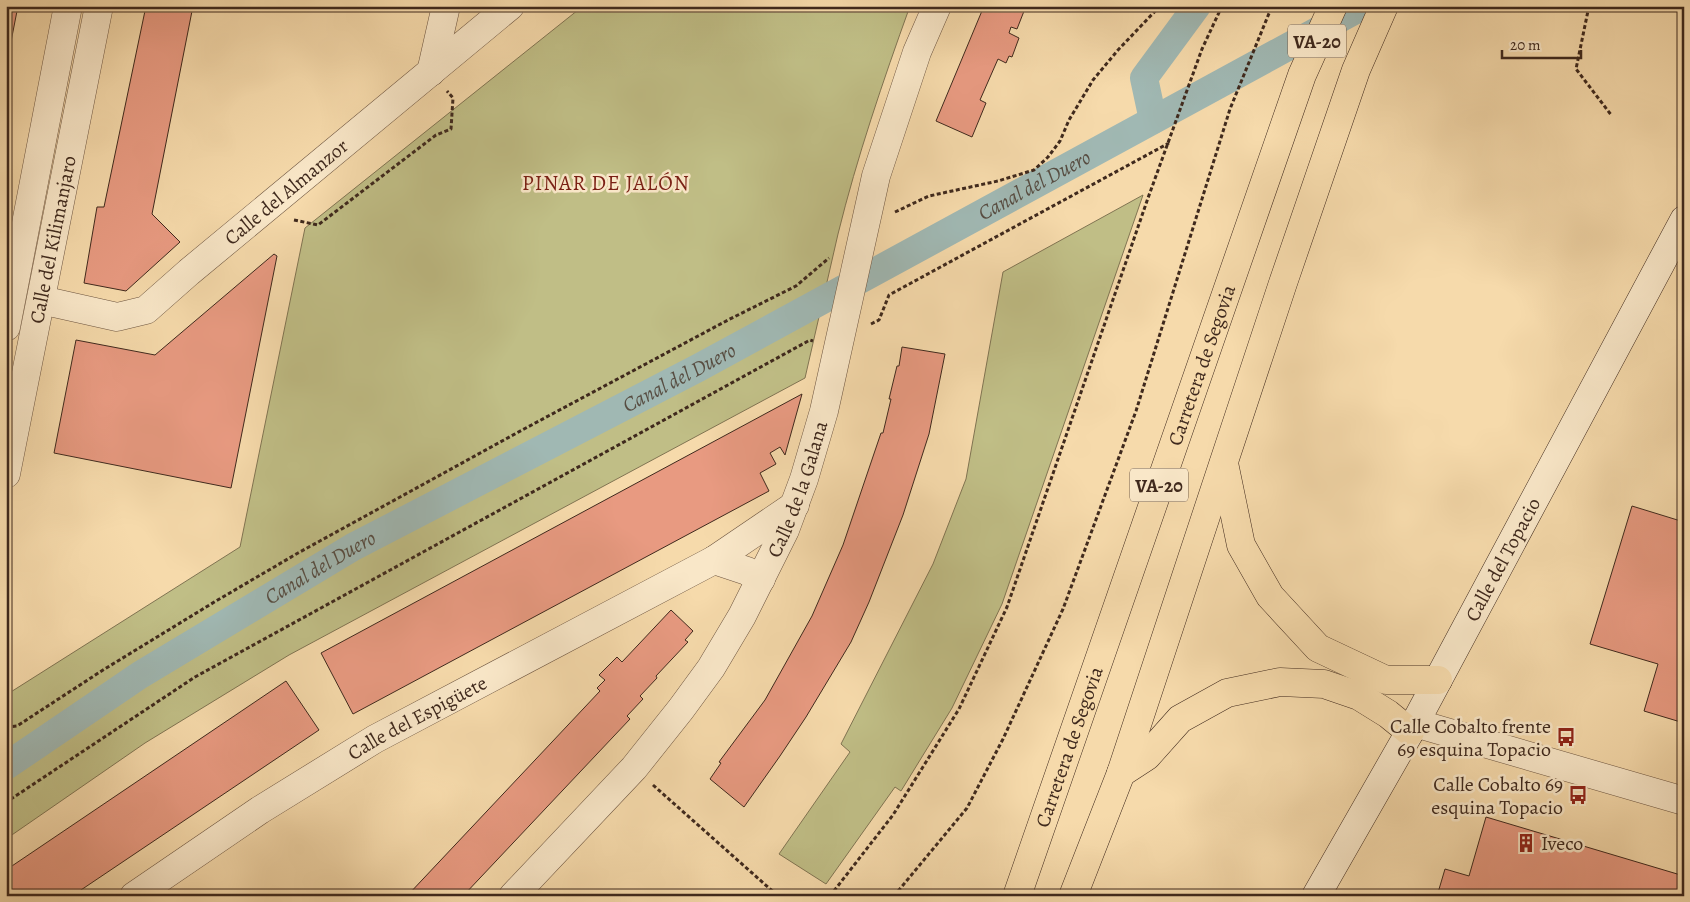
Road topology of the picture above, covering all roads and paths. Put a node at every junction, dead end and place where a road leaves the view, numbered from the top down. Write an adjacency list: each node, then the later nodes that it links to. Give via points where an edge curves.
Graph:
1 (68, 6): 19 (street, Calle del Kilimanjaro)
2 (99, 6): 18 (street, Calle del Kilimanjaro)
3 (446, 6): 13 (street)
4 (473, 6): 12 (street)
5 (937, 6): 17 (street, Calle de la Galana, via 917,52)
6 (1160, 6): 17 (path, via 1093,80 1060,141 1034,170 929,196 881,219)
7 (1222, 6): 15 (path, via 1202,49)
8 (1272, 6): 37 (path, via 1230,109 1136,411 1063,609 968,808)
9 (1332, 6): 38 (highway, Carretera de Segovia / VA-20, via 1302,75)
10 (1384, 6): 21 (highway, VA-20, via 1356,70)
11 (1589, 6): 14 (path, via 1576,69)
12 (509, 7): 13 (street, Calle del Almanzor)
13 (431, 72): 18 (street, Calle del Almanzor, via 146,310 117,317)
14 (1612, 116)
15 (1169, 143): 20 (path, via 889,295 879,320); 36 (path, via 1007,607 959,709 893,815)
16 (1684, 220): 26 (street, Calle del Topacio)
17 (853, 242): 20 (street, Calle de la Galana); 27 (path, via 796,286 378,508 216,601 17,726)
18 (41, 300): 22 (street, Calle del Kilimanjaro)
19 (6, 327)
20 (840, 331): 23 (street, Calle de la Galana, via 824,411); 32 (path, via 810,340 195,677)
21 (1224, 463): 26 (highway, via 1241,545 1270,596 1318,648 1386,680); 30 (highway, VA-20)
22 (6, 474)
23 (795, 505): 24 (street, Calle del Espigüete); 25 (street, Calle de la Galana)
24 (714, 560): 25 (street, via 748,571); 33 (street, Calle del Espigüete, via 375,739 260,810)
25 (760, 579): 29 (street, Calle de la Galana, via 712,668)
26 (1438, 680): 28 (street, Calle del Topacio)
27 (6, 727)
28 (1412, 728): 30 (highway, via 1359,696 1324,684 1280,682 1226,693 1180,719 1146,756); 31 (street); 40 (street, Calle del Topacio)
29 (634, 768): 34 (street, Calle de la Galana); 35 (path)
30 (1121, 773): 39 (highway, VA-20)
31 (1684, 801)
32 (6, 804)
33 (134, 896)
34 (514, 896)
35 (778, 896)
36 (830, 896)
37 (894, 896)
38 (1017, 896)
39 (1073, 896)
40 (1316, 896)

